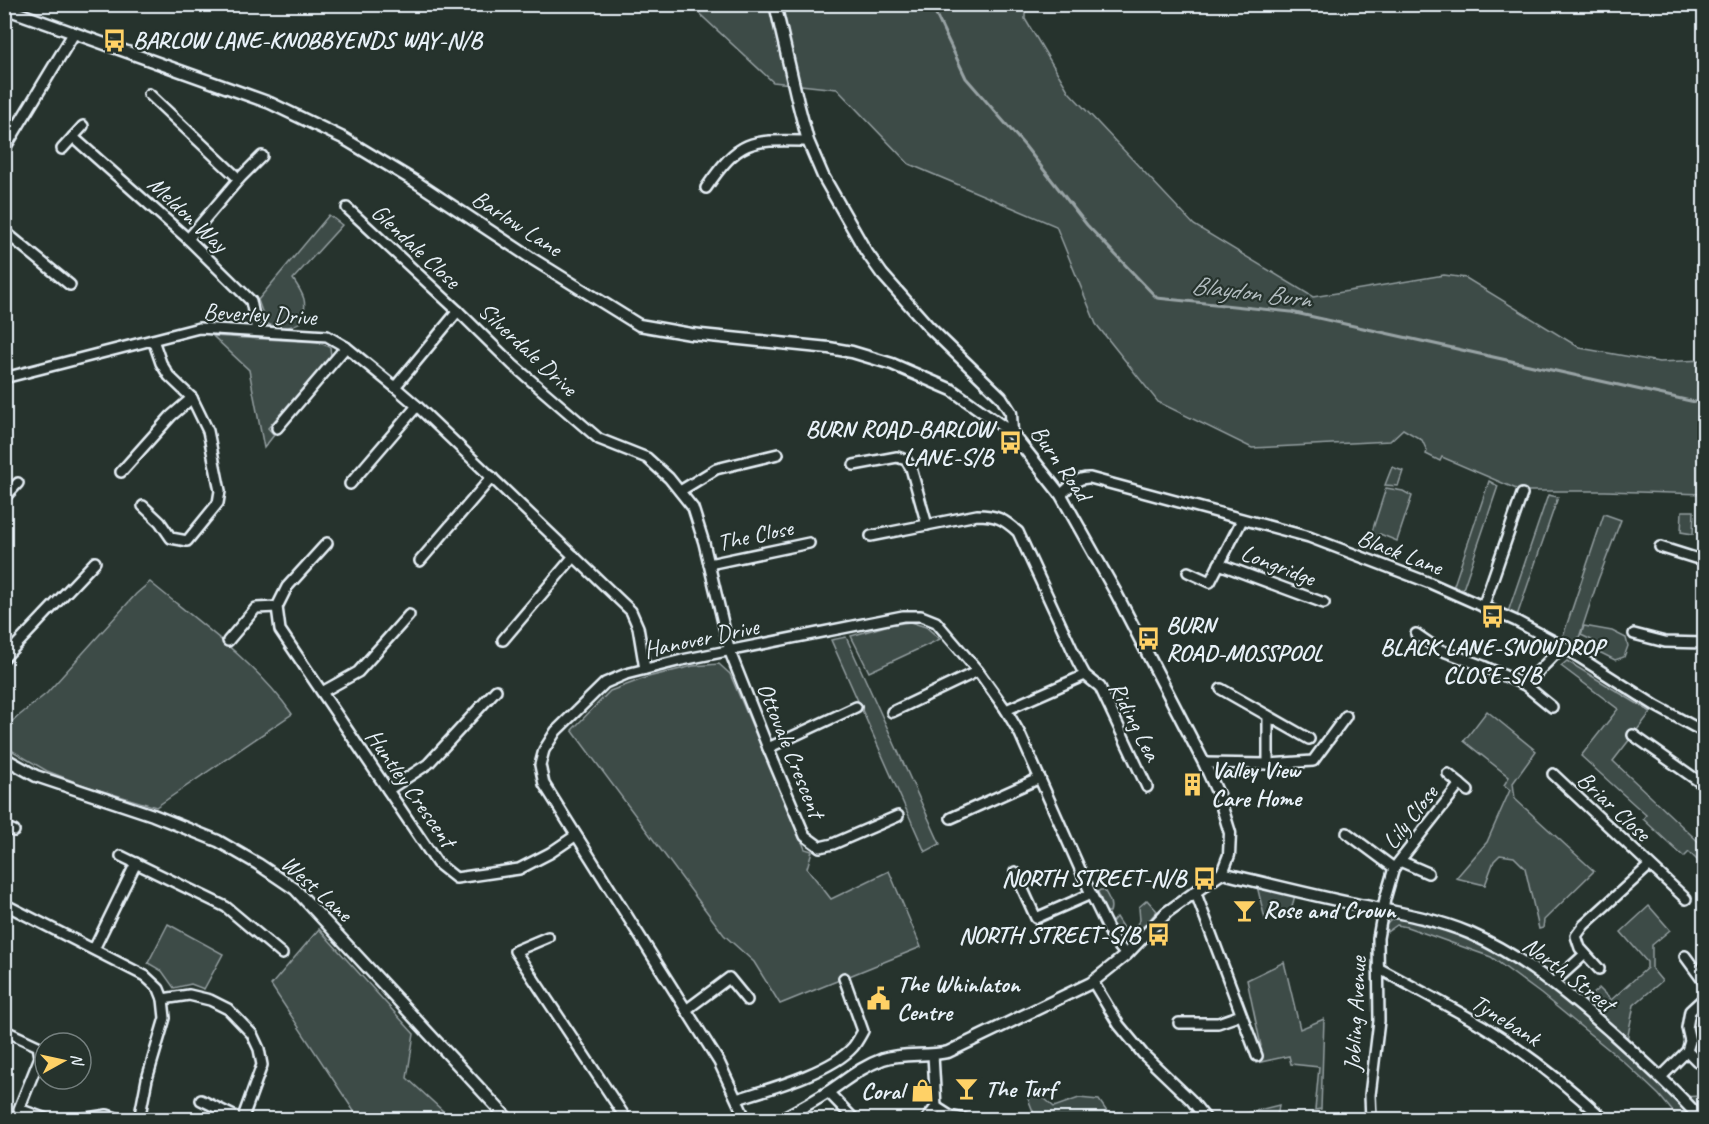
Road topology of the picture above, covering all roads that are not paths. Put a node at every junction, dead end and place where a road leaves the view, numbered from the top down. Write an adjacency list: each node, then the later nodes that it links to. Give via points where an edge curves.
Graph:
1 (775, 4): 7 (street, Burn Road)
2 (4, 8): 3 (street, Barlow Lane)
3 (74, 33): 8 (street); 26 (street, Barlow Lane, via 270,103 343,138 639,325 852,352 952,390)
4 (149, 94): 11 (street)
5 (83, 126): 6 (street)
6 (74, 137): 9 (street); 15 (street, Meldon Way)
7 (808, 141): 12 (street, via 760,141 740,149); 26 (street, Burn Road, via 823,176 882,274 929,327 1001,397 1011,413)
8 (4, 149)
9 (62, 149)
10 (262, 156): 11 (street)
11 (239, 180): 15 (street)
12 (706, 188)
13 (347, 208): 17 (street, Glendale Close)
14 (4, 231): 16 (street)
15 (188, 239): 18 (street, Meldon Way, via 251,302)
16 (70, 285)
17 (458, 311): 22 (street, Silverdale Drive); 33 (street, Silverdale Drive, via 513,365 599,439 647,459)
18 (257, 332): 19 (street, Beverley Drive, via 199,328); 20 (street, Beverley Drive, via 327,336)
19 (153, 340): 21 (street, Beverley Drive); 23 (street, via 169,376)
20 (346, 347): 22 (street, Beverley Drive); 25 (street)
21 (4, 378)
22 (395, 387): 24 (street)
23 (192, 398): 29 (street); 37 (street, via 208,431 220,490 218,503 187,541 171,538)
24 (417, 406): 30 (street); 32 (street)
25 (277, 428)
26 (1012, 433): 35 (street, Burn Road)
27 (778, 454): 33 (street, via 716,470)
28 (854, 465): 39 (street, via 897,457 906,460)
29 (121, 472)
30 (492, 477): 44 (street); 46 (street)
31 (18, 483): 36 (street)
32 (350, 484)
33 (680, 491): 48 (street, Silverdale Drive, via 693,508)
34 (1522, 494): 53 (street)
35 (1061, 495): 38 (street, Black Lane, via 1076,481 1090,478); 81 (street, Burn Road)
36 (4, 498)
37 (143, 506)
38 (1242, 520): 49 (street); 53 (street, Black Lane, via 1309,537)
39 (927, 525): 40 (street, Riding Lea); 65 (street, Riding Lea, via 976,515 993,515 1009,523 1018,532)
40 (871, 536)
41 (327, 543): 52 (street, via 287,587)
42 (809, 543): 48 (street, The Close)
43 (1660, 547): 45 (street)
44 (574, 556): 57 (street); 63 (street, via 632,611)
45 (1704, 558)
46 (420, 561)
47 (96, 562): 62 (street)
48 (709, 564): 61 (street, Silverdale Drive)
49 (1219, 564): 50 (street, via 1210,582); 51 (street, Longridge)
50 (1188, 572)
51 (1324, 603)
52 (276, 607): 58 (street, via 256,608); 69 (street, Huntley Crescent, via 280,630)
53 (1484, 607): 60 (street, Black Lane)
54 (409, 615): 69 (street, via 358,672)
55 (1416, 634): 66 (street, via 1438,649)
56 (1634, 634): 59 (street, via 1665,642)
57 (504, 640)
58 (228, 641)
59 (1704, 643)
60 (1563, 646): 66 (street); 76 (street, Black Lane)
61 (730, 652): 63 (street, Hanover Drive); 64 (street, Hanover Drive, via 914,615 936,622); 79 (street, Ottovale Crescent)
62 (4, 658)
63 (645, 669): 92 (street, Hanover Drive, via 605,683 556,731 544,750 540,765 544,784)
64 (978, 671): 72 (street, Hanover Drive); 73 (street)
65 (1086, 675): 72 (street); 87 (street, Riding Lea, via 1100,687)
66 (1525, 685): 71 (street)
67 (1221, 689): 74 (street)
68 (495, 690): 88 (street, via 428,764)
69 (322, 692): 88 (street, Huntley Crescent)
70 (856, 707): 79 (street)
71 (1552, 707)
72 (1006, 710): 85 (street, Hanover Drive)
73 (892, 712)
74 (1268, 716): 78 (street); 82 (street)
75 (1346, 716): 82 (street, via 1313,761)
76 (1704, 732)
77 (1633, 735): 86 (street)
78 (1309, 739)
79 (768, 748): 89 (street, Ottovale Crescent, via 805,836 820,847)
80 (4, 758): 138 (street, West Lane, via 36,776 218,841 286,883)
81 (1204, 763): 82 (street); 98 (street, Burn Road, via 1230,833 1229,855)
82 (1268, 764)
83 (1448, 774): 95 (street, Lily Close, via 1464,788)
84 (1553, 774): 96 (street, Briar Close)
85 (1040, 778): 90 (street); 101 (street, Hanover Drive)
86 (1704, 785)
87 (1147, 787)
88 (388, 790): 92 (street, Huntley Crescent, via 437,863 456,878 519,869)
89 (898, 816)
90 (951, 818)
91 (1347, 833): 95 (street)
92 (575, 836): 120 (street, Hanover Drive)
93 (121, 856): 94 (street)
94 (136, 863): 106 (street); 107 (street, via 226,907)
95 (1397, 864): 99 (street); 104 (street, Lily Close)
96 (1650, 866): 102 (street, Briar Close); 108 (street, Briar Close, via 1584,925 1576,936)
97 (1015, 872): 101 (street, via 1036,918)
98 (1221, 873): 100 (street); 104 (street, North Street)
99 (1428, 873)
100 (1195, 891): 109 (street, via 1167,912); 121 (street)
101 (1091, 894): 109 (street, Hanover Drive, via 1113,939)
102 (1686, 899)
103 (4, 904): 106 (street)
104 (1382, 910): 111 (street, Jobling Avenue); 116 (street, North Street, via 1469,933)
105 (548, 937): 139 (street, via 515,951)
106 (94, 949): 118 (street, via 145,976 159,989)
107 (282, 954)
108 (1585, 954): 112 (street); 116 (street)
109 (1126, 955): 114 (street)
110 (1685, 956): 115 (street)
111 (1378, 968): 146 (street, Jobling Avenue, via 1379,1021); 147 (street, Tynebank, via 1516,1048 1565,1083)
112 (1599, 969)
113 (844, 978): 130 (street, via 863,1030 853,1047 830,1065)
114 (1097, 979): 125 (street, via 948,1052); 145 (street, via 1119,1025)
115 (1704, 982)
116 (1553, 983): 128 (street, North Street)
117 (1704, 998): 124 (street, via 1690,1011)
118 (163, 999): 136 (street, via 165,1018); 137 (street, via 189,995 210,1000 228,1009 252,1034 262,1065)
119 (747, 1000): 120 (street, via 729,978)
120 (686, 1010): 130 (street, Hanover Drive)
121 (1241, 1015): 122 (street, via 1218,1023); 126 (street)
122 (1179, 1023)
123 (10, 1033): 133 (street, via 38,1046 40,1057 19,1109)
124 (1688, 1051): 127 (street); 128 (street)
125 (933, 1055): 129 (street, via 886,1058 854,1072); 132 (street)
126 (1257, 1056)
127 (1697, 1061)
128 (1661, 1077): 148 (street, North Street)
129 (828, 1092): 141 (street); 142 (street)
130 (737, 1099): 140 (street, Hanover Drive)
131 (201, 1100): 137 (street)
132 (936, 1107): 143 (street); 144 (street)
133 (49, 1119)
134 (74, 1119): 135 (street, via 107,1115)
135 (122, 1119)
136 (139, 1119)
137 (242, 1119)
138 (509, 1119)
139 (627, 1119)
140 (746, 1119)
141 (779, 1119)
142 (855, 1119)
143 (926, 1119)
144 (965, 1119)
145 (1207, 1119)
146 (1371, 1119)
147 (1605, 1119)
148 (1702, 1119)

